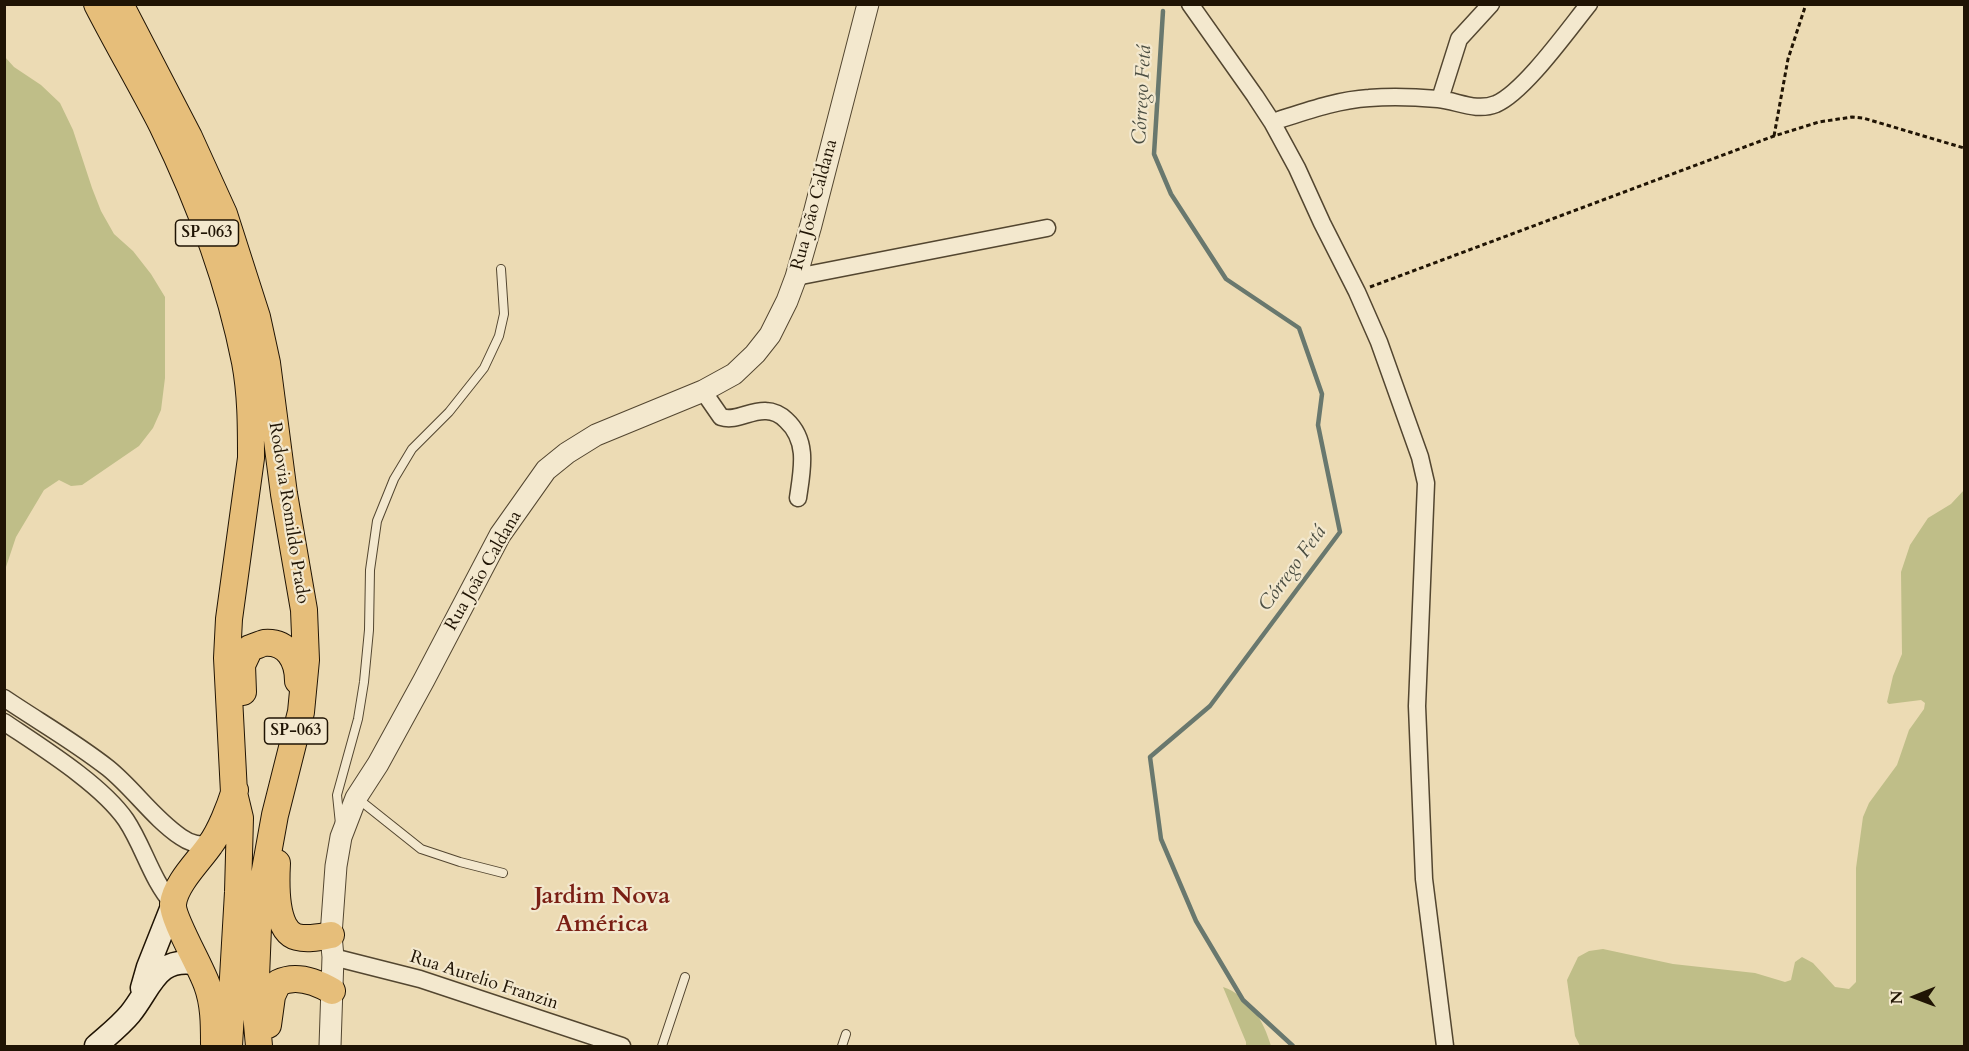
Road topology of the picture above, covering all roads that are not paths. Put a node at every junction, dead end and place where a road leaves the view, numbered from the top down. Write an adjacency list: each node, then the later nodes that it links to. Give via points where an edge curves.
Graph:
1 (97, 4): 17 (main road, Rodovia Romildo Prado / SP-063, via 162,126 198,208 245,363 251,458 227,658)
2 (120, 4): 16 (main road, Rodovia Romildo Prado / SP-063, via 220,205 257,317 304,610 305,670)
3 (868, 4): 11 (street, Rua João Caldana)
4 (1190, 4): 8 (street)
5 (1491, 4): 7 (street, via 1459,39)
6 (1589, 4): 7 (street, via 1534,72 1497,103 1485,107)
7 (1440, 99): 8 (street, via 1369,98 1324,105)
8 (1272, 122): 38 (street, via 1298,168 1379,342 1426,483 1417,706 1424,879)
9 (1047, 228): 11 (street)
10 (501, 269): 19 (lane, via 504,314 500,336 484,368 456,404 412,449 394,479 377,521 370,570 364,682 337,795)
11 (796, 277): 12 (street, Rua João Caldana, via 770,335 755,354 734,374)
12 (703, 391): 13 (street, via 721,417 734,419 765,411 781,415 793,426 802,444); 18 (street, Rua João Caldana, via 596,435 546,470 500,535 414,699)
13 (798, 498)
14 (4, 698): 20 (street, via 108,768 163,824 183,838 200,845)
15 (4, 722): 22 (street, via 102,794 124,817 159,886)
16 (296, 730): 17 (main road, via 298,672 291,652 264,643 250,648 242,665 245,733); 23 (main road, via 297,747 276,878 281,921 297,937); 32 (main road, Rodovia Romildo Prado / SP-063, via 259,903 255,1002)
17 (234, 793): 20 (main road); 31 (main road, Rodovia Romildo Prado / SP-063, via 240,828)
18 (356, 798): 19 (street, Rua João Caldana); 21 (lane, via 421,849)
19 (341, 837): 23 (street, Rua João Caldana, via 334,877)
20 (212, 843): 22 (main road, via 185,879)
21 (503, 873)
22 (173, 903): 24 (main road); 27 (main road, via 148,966)
23 (332, 946): 26 (street, Rua João Caldana); 35 (street, Rua Aurelio Franzin)
24 (199, 964): 27 (main road, via 172,963 156,976); 30 (main road, via 214,1011)
25 (685, 977): 36 (lane)
26 (332, 991): 33 (main road, via 313,981 291,978 278,983 272,996); 34 (street, Rua João Caldana)
27 (140, 999): 29 (main road)
28 (846, 1034): 37 (lane)
29 (96, 1047)
30 (214, 1047)
31 (229, 1047)
32 (259, 1047)
33 (264, 1047)
34 (330, 1047)
35 (622, 1047)
36 (662, 1047)
37 (842, 1047)
38 (1445, 1047)

